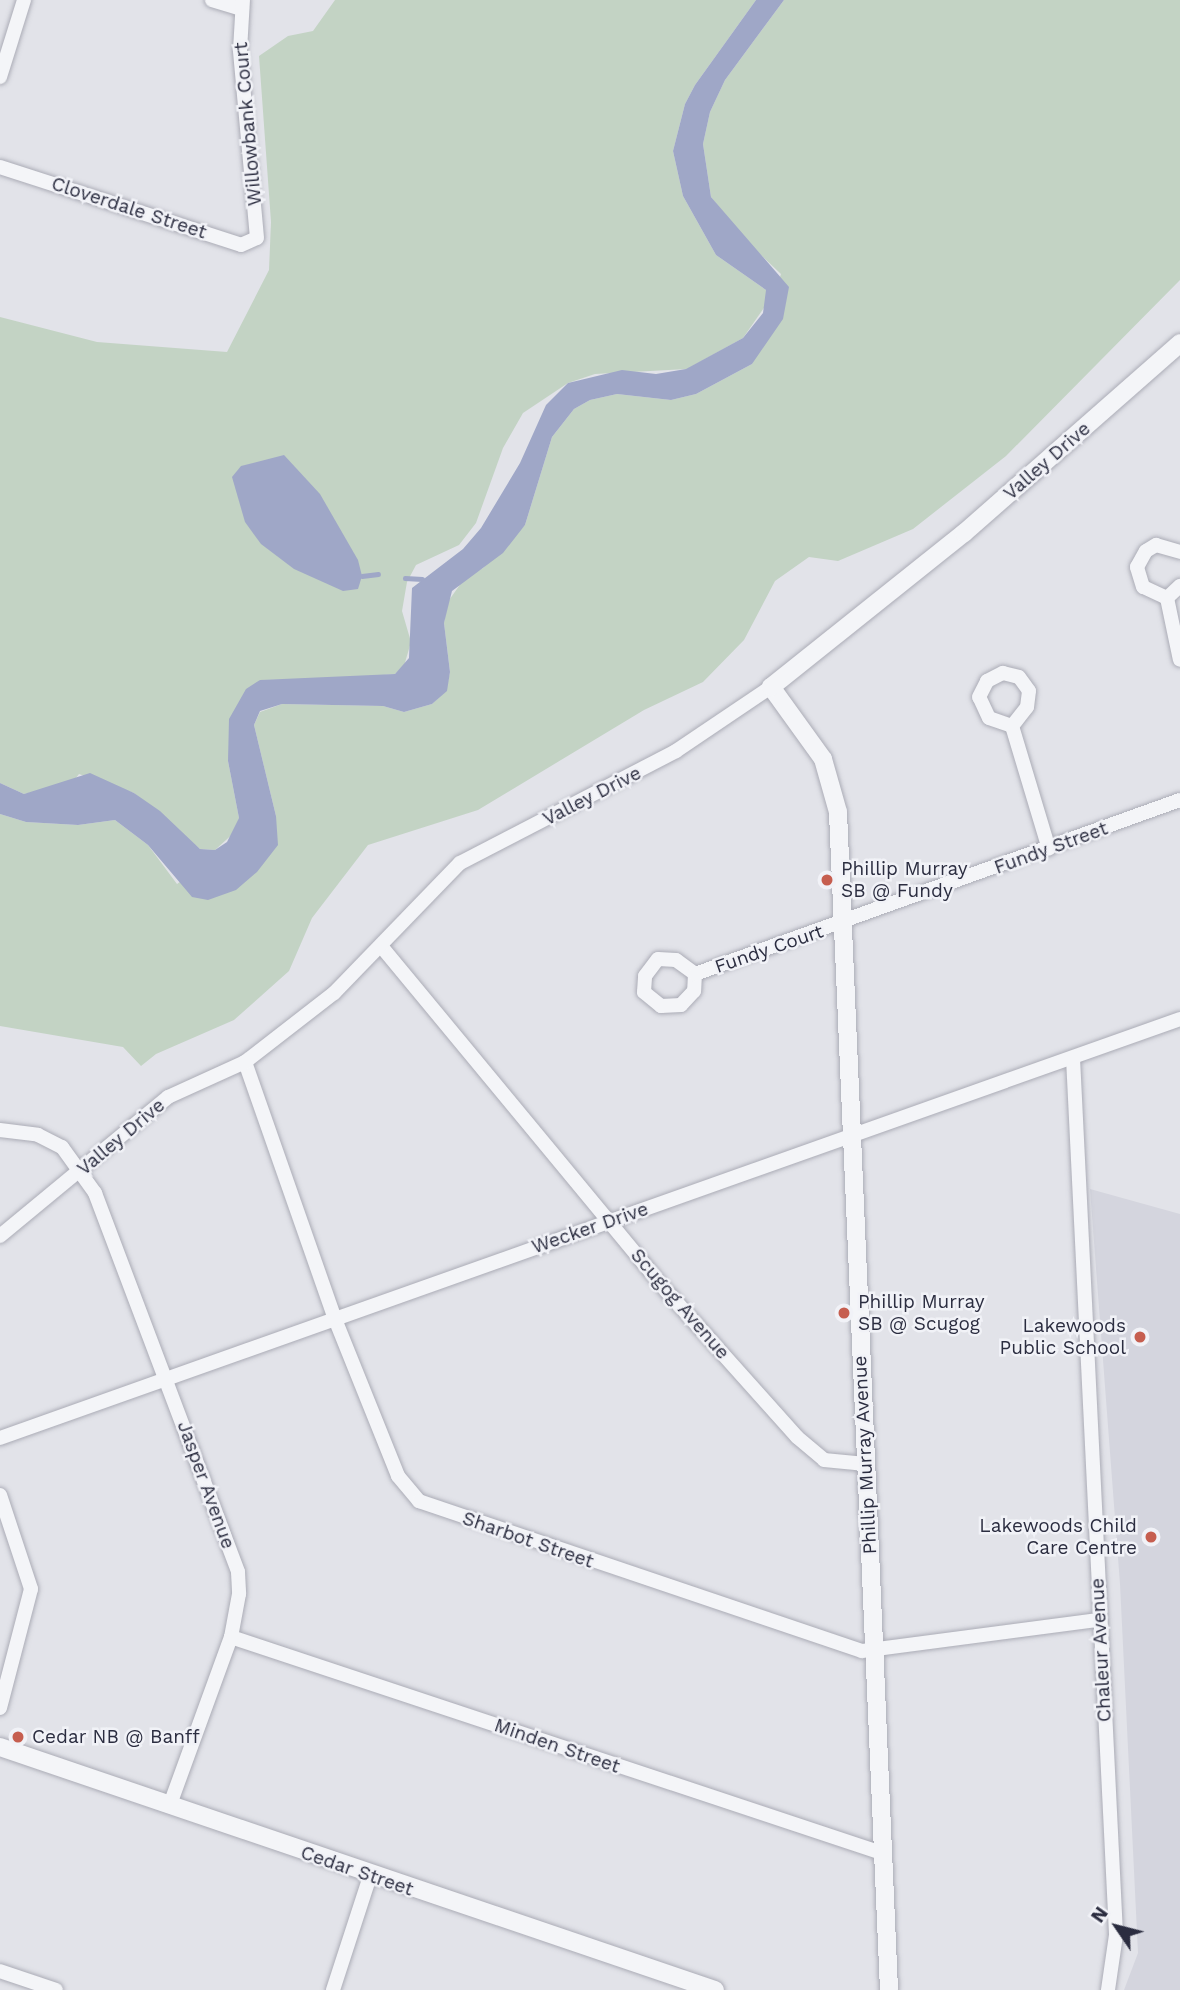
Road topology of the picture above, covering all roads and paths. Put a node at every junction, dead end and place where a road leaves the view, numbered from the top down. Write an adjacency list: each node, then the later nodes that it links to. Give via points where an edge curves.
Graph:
1 (24, 0): 4 (street)
2 (212, 0): 3 (street)
3 (242, 5): 6 (street, Willowbank Court, via 242,74)
4 (0, 77)
5 (0, 167): 6 (street, Cloverdale Street, via 241,245)
6 (257, 238)
7 (1180, 343): 12 (street, Valley Drive, via 964,533)
8 (1180, 552): 10 (street, via 1156,545 1136,567 1143,587)
9 (1180, 586): 10 (street)
10 (1167, 598): 11 (street)
11 (1180, 660)
12 (771, 687): 16 (street, Phillip Murray Avenue, via 823,759 838,812); 17 (street, Valley Drive, via 676,751 460,863)
13 (1012, 726): 15 (street)
14 (1180, 800): 15 (street, Fundy Street)
15 (1049, 849): 16 (street, Fundy Street)
16 (843, 924): 18 (street, Fundy Court); 23 (street, Phillip Murray Avenue)
17 (382, 946): 21 (street, Valley Drive, via 334,993); 25 (street, Scugog Avenue)
18 (695, 974)
19 (1180, 1019): 20 (street, Wecker Drive)
20 (1073, 1058): 23 (street, Wecker Drive); 32 (street, Chaleur Avenue)
21 (245, 1062): 24 (street, Valley Drive, via 168,1097); 27 (street, Sharbot Street)
22 (0, 1130): 24 (street, Jasper Avenue, via 38,1135 62,1147)
23 (849, 1138): 25 (street, Wecker Drive); 30 (street, Phillip Murray Avenue)
24 (81, 1171): 26 (street, Valley Drive); 28 (street, Jasper Avenue, via 95,1193)
25 (610, 1221): 27 (street, Wecker Drive); 30 (street, Scugog Avenue, via 797,1437 824,1460)
26 (0, 1236)
27 (335, 1319): 28 (street, Wecker Drive); 34 (street, Sharbot Street, via 398,1476 419,1501 847,1647)
28 (167, 1380): 29 (street, Wecker Drive); 33 (street, Jasper Avenue, via 238,1572)
29 (0, 1438)
30 (866, 1464): 34 (street, Phillip Murray Avenue)
31 (0, 1496): 35 (street, via 32,1590)
32 (1099, 1620): 34 (street, Sharbot Street); 45 (street, Chaleur Avenue, via 1116,1935)
33 (231, 1637): 37 (street, Jasper Avenue); 38 (street, Minden Street)
34 (875, 1651): 38 (street, Phillip Murray Avenue)
35 (0, 1708)
36 (0, 1747): 37 (street, Cedar Street)
37 (170, 1805): 39 (street, Cedar Street)
38 (883, 1853): 44 (street, Phillip Murray Avenue)
39 (370, 1876): 41 (street, Cedar Street); 43 (street)
40 (0, 1972): 42 (street)
41 (712, 1989)
42 (56, 1990)
43 (333, 1990)
44 (889, 1990)
45 (1108, 1990)

